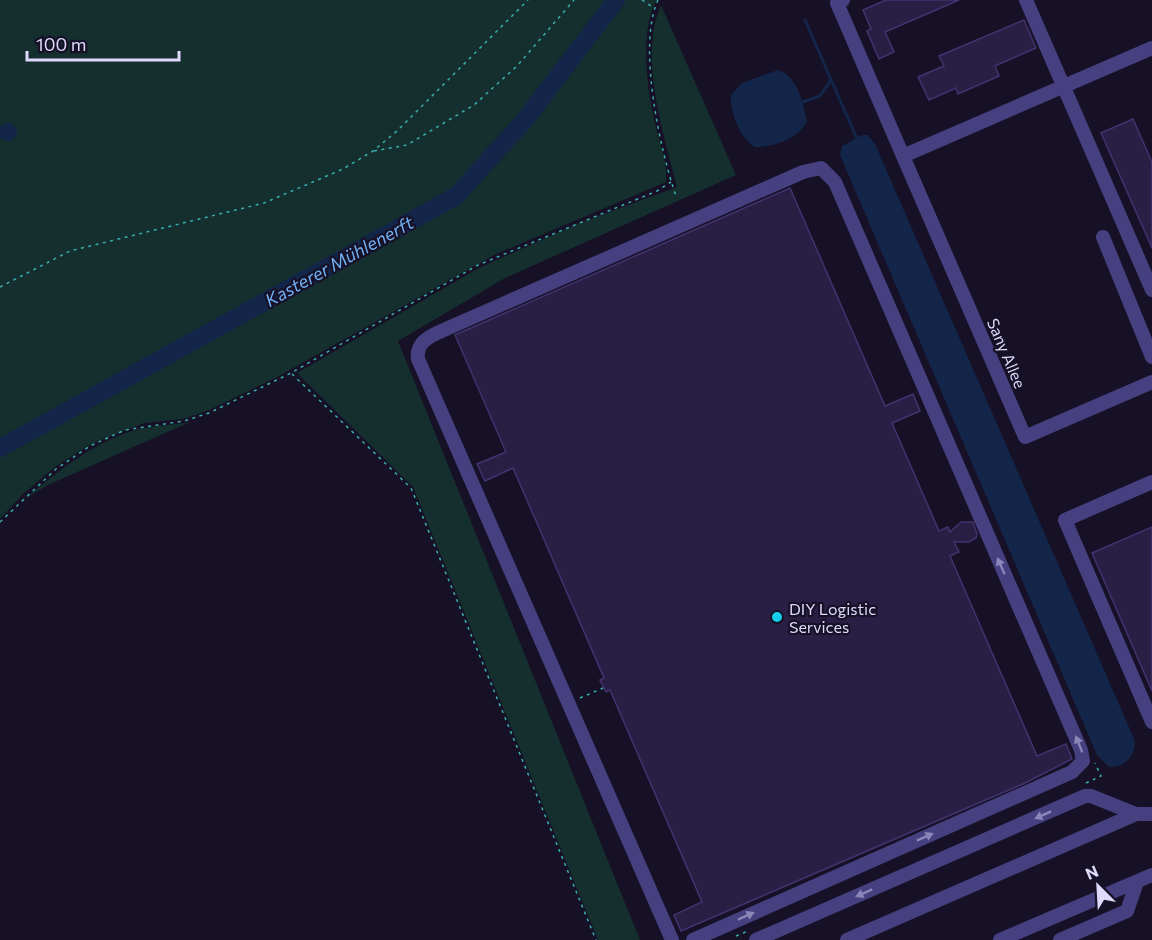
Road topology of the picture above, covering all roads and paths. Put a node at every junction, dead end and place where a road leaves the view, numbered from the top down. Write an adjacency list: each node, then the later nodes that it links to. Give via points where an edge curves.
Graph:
1 (528, 0): 10 (path)
2 (574, 0): 10 (path, via 517,66 474,105 407,145)
3 (642, 0): 7 (path)
4 (658, 0): 7 (path)
5 (843, 0): 11 (street, Sany Allee, via 837,3)
6 (1026, 0): 9 (street)
7 (654, 8): 12 (path, via 649,41 654,93)
8 (1152, 48): 9 (street)
9 (1064, 86): 11 (street); 16 (street)
10 (373, 152): 15 (path, via 295,192 243,209 70,251)
11 (903, 156): 19 (street, Sany Allee, via 1025,437)
12 (671, 182): 13 (path); 18 (path, via 478,265)
13 (676, 196)
14 (1103, 237): 17 (street)
15 (0, 287)
16 (1152, 290)
17 (1152, 357)
18 (291, 373): 21 (path, via 209,412 184,421 125,429 90,446 56,469); 29 (path, via 411,489)
19 (1152, 382)
20 (1152, 482): 24 (street, via 1065,520)
21 (0, 522)
22 (603, 688): 23 (path)
23 (567, 704): 30 (street); 31 (street, one-way to 23, via 1072,772 1083,761 1079,744 840,193 826,170 813,168 803,172 437,333 420,345 418,359)
24 (1152, 722)
25 (1136, 814): 26 (street); 32 (street, one-way to 32, via 1085,796); 33 (street)
26 (1152, 814)
27 (1152, 875): 28 (street)
28 (1137, 882): 34 (street); 35 (street, via 1126,911)
29 (596, 940)
30 (672, 940)
31 (693, 940)
32 (756, 940)
33 (847, 940)
34 (999, 940)
35 (1060, 940)

